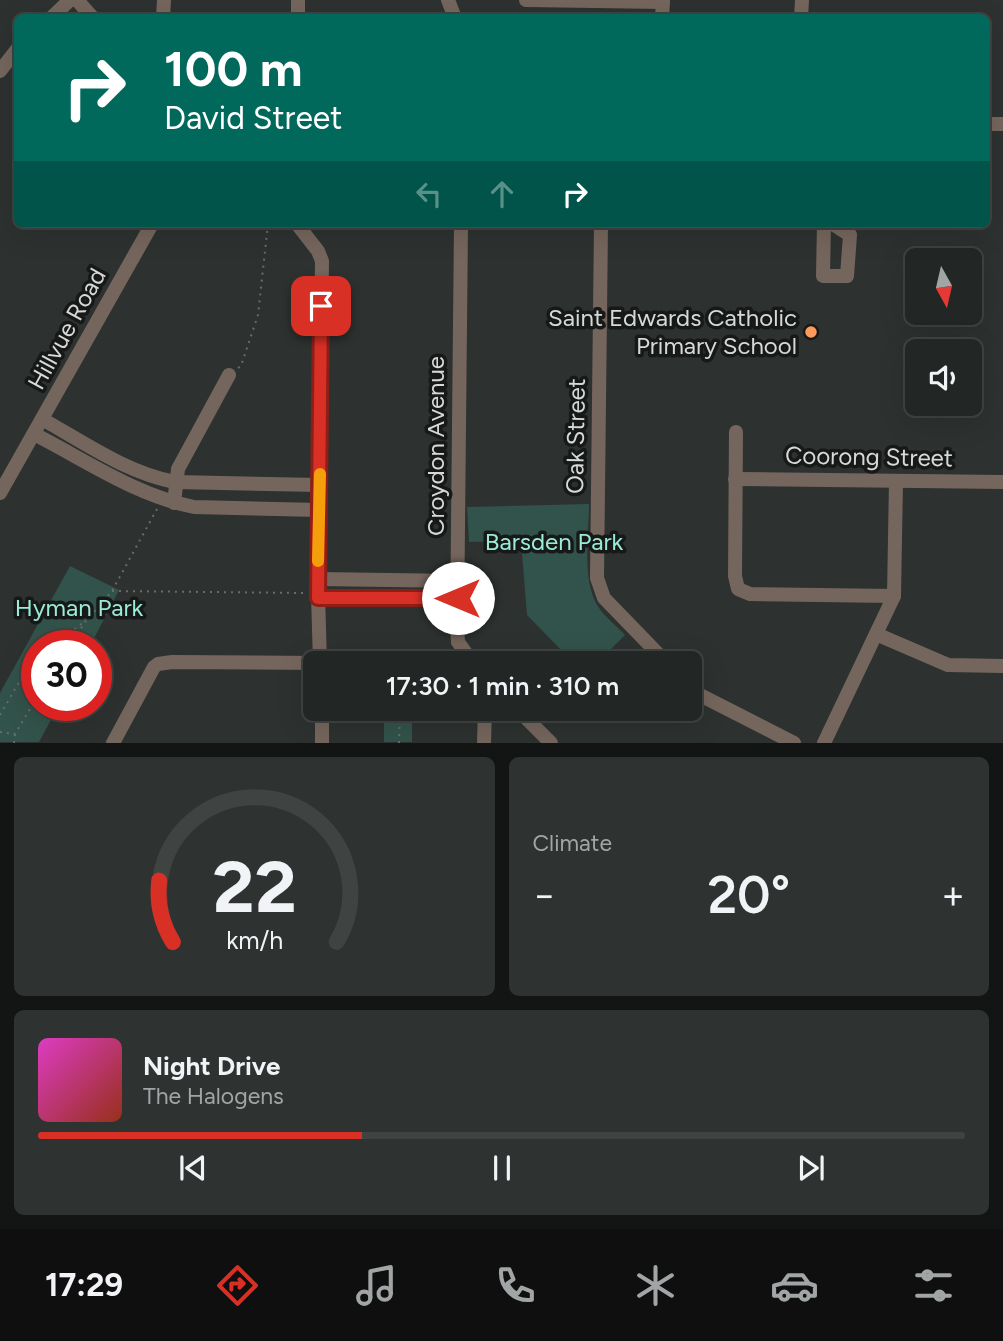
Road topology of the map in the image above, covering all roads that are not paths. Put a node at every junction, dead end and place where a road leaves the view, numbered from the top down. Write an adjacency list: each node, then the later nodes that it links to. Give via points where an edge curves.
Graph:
1 (70, 0): 5 (street)
2 (77, 0): 6 (street)
3 (526, 0): 4 (street)
4 (662, 7)
5 (55, 14)
6 (89, 14)
7 (14, 53): 8 (street)
8 (0, 71)
9 (150, 228): 16 (street, Hillvue Road)
10 (300, 228): 23 (street, via 322,261)
11 (461, 228): 27 (street, Croydon Avenue)
12 (601, 228): 34 (street, Oak Street, via 597,578 604,598)
13 (824, 228): 14 (street, via 823,276 847,276 850,235)
14 (839, 228)
15 (229, 375): 22 (street)
16 (42, 419): 18 (street, Hillvue Road); 22 (street, via 130,468)
17 (736, 432): 19 (street)
18 (34, 434): 24 (street, Hillvue Road); 25 (street, via 125,484)
19 (735, 479): 20 (street, Coorong Street); 29 (street, via 738,589 750,594)
20 (896, 481): 21 (street, Coorong Street); 29 (street)
21 (1003, 481)
22 (175, 482): 23 (street); 25 (street)
23 (320, 485): 26 (street)
24 (0, 493)
25 (168, 501): 26 (street, via 194,507)
26 (319, 510): 28 (street)
27 (458, 581): 28 (street); 30 (street, Croydon Avenue)
28 (318, 590): 30 (street); 32 (street)
29 (894, 596): 31 (street)
30 (458, 598): 33 (street, Croydon Avenue, via 458,642)
31 (876, 634): 36 (street, via 948,665); 46 (street)
32 (320, 651)
33 (464, 651)
34 (655, 651)
35 (303, 663): 41 (street, via 158,664)
36 (1003, 666)
37 (702, 696): 45 (street)
38 (322, 721): 42 (street)
39 (485, 721): 43 (street)
40 (529, 721): 44 (street)
41 (113, 743)
42 (322, 743)
43 (484, 743)
44 (551, 743)
45 (794, 743)
46 (824, 743)

